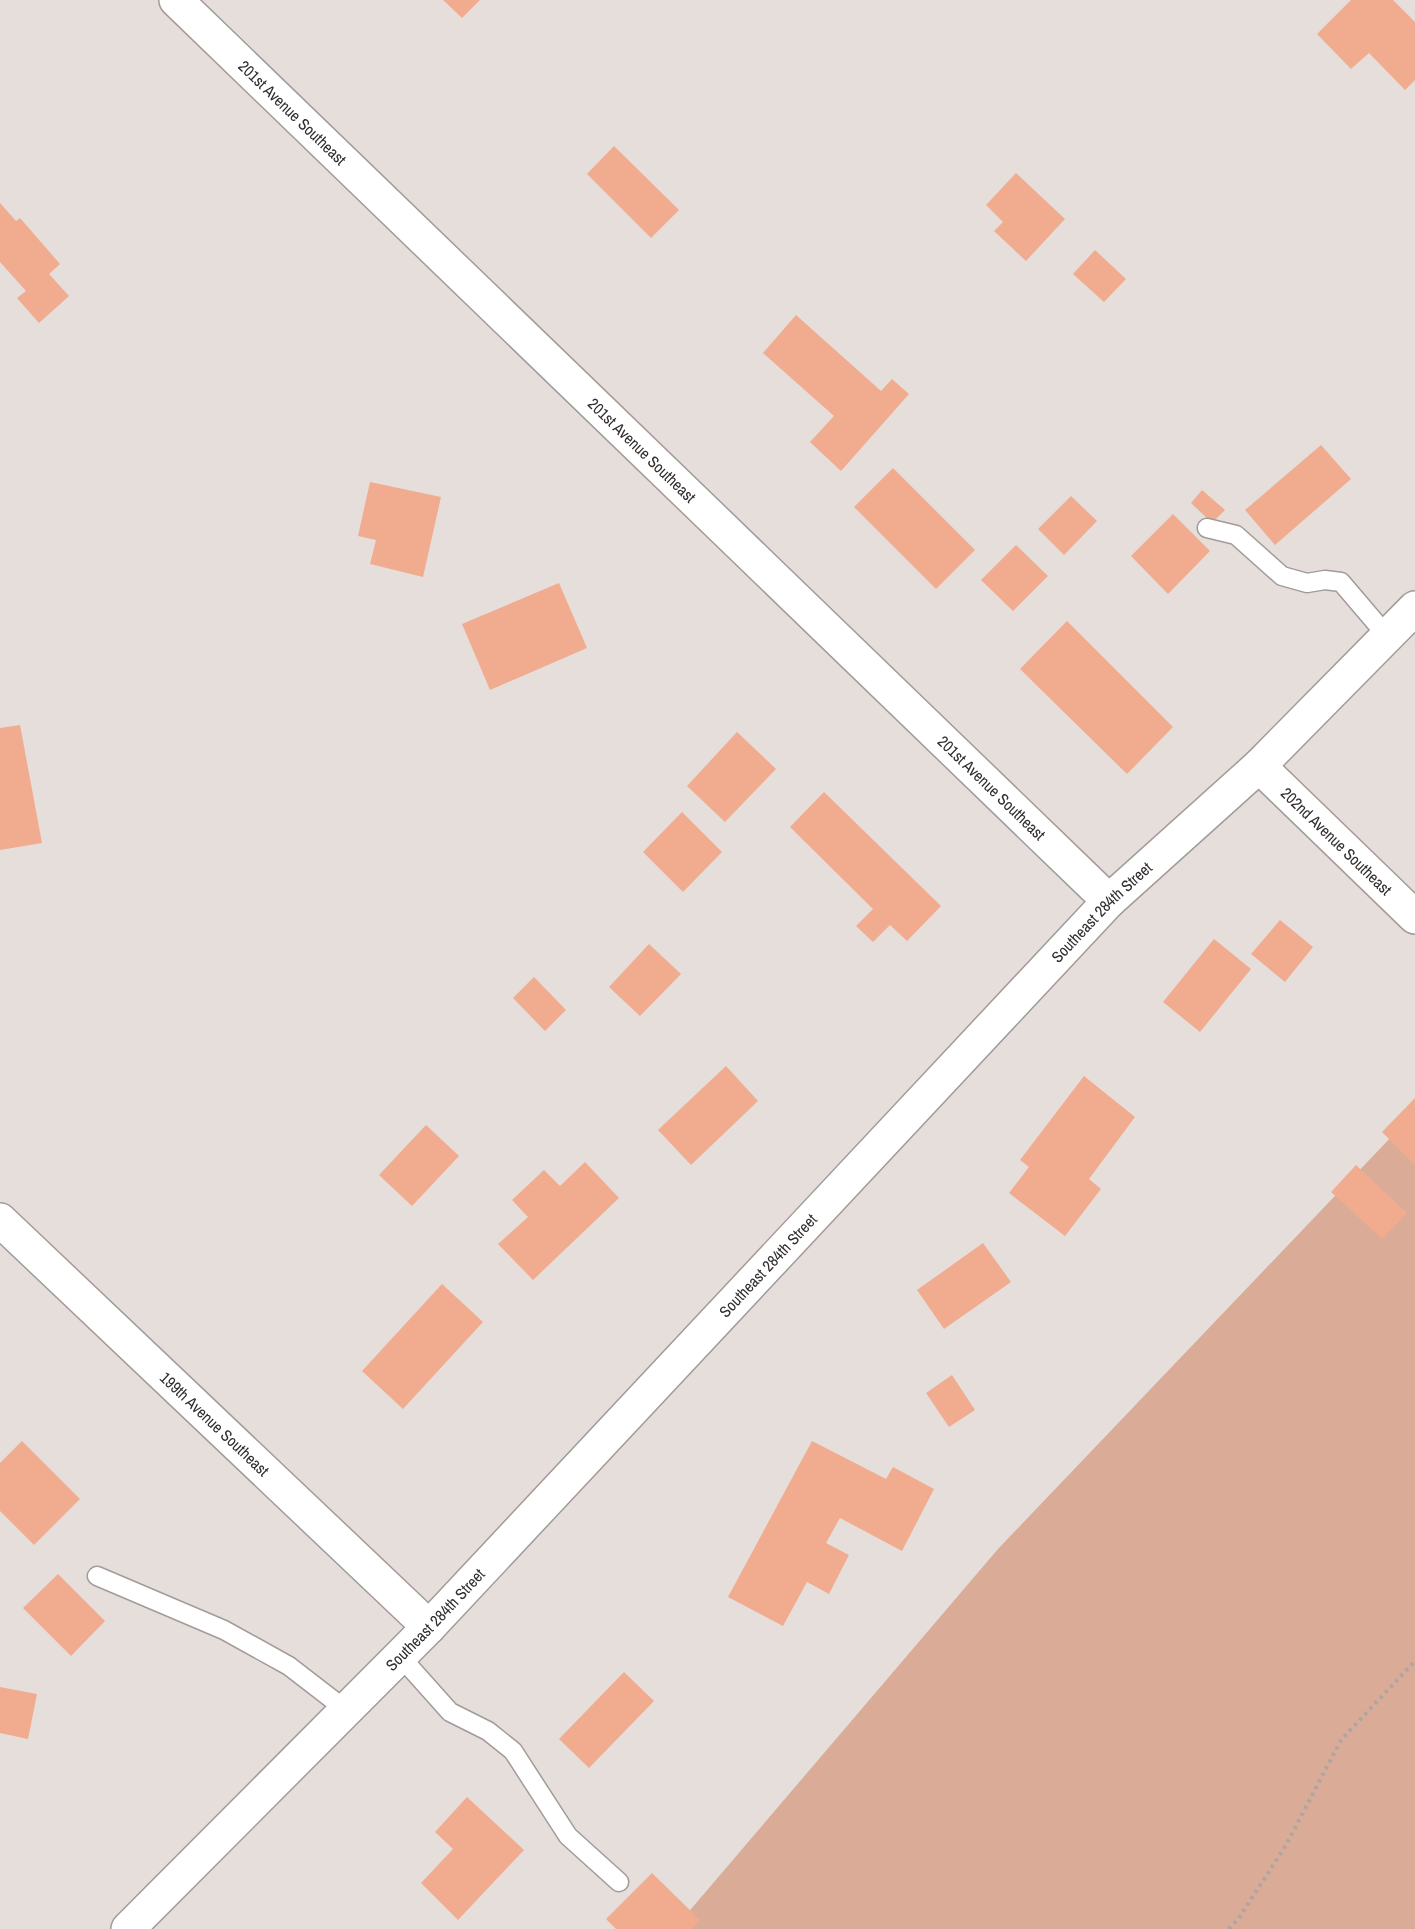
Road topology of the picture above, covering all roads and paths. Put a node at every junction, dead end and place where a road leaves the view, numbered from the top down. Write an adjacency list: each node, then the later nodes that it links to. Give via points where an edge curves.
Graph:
1 (176, 0): 6 (street, 201st Avenue Southeast)
2 (1207, 528): 4 (lane, via 1236,535 1282,576 1307,583 1341,582)
3 (1415, 608): 4 (street, Southeast 284th Street)
4 (1387, 636): 5 (street, Southeast 284th Street)
5 (1259, 766): 6 (street, Southeast 284th Street); 7 (street, 202nd Avenue Southeast)
6 (1109, 901): 10 (street, Southeast 284th Street)
7 (1415, 917)
8 (0, 1220): 10 (street, 199th Avenue Southeast)
9 (98, 1576): 13 (lane, via 224,1630 290,1666)
10 (429, 1628): 11 (street, Southeast 284th Street)
11 (400, 1656): 13 (street, Southeast 284th Street); 14 (lane, via 450,1712 488,1731 513,1751 568,1836)
12 (1415, 1661): 16 (path, via 1341,1740 1286,1845)
13 (346, 1710): 15 (street, Southeast 284th Street)
14 (619, 1882)
15 (128, 1929)
16 (1229, 1929)

